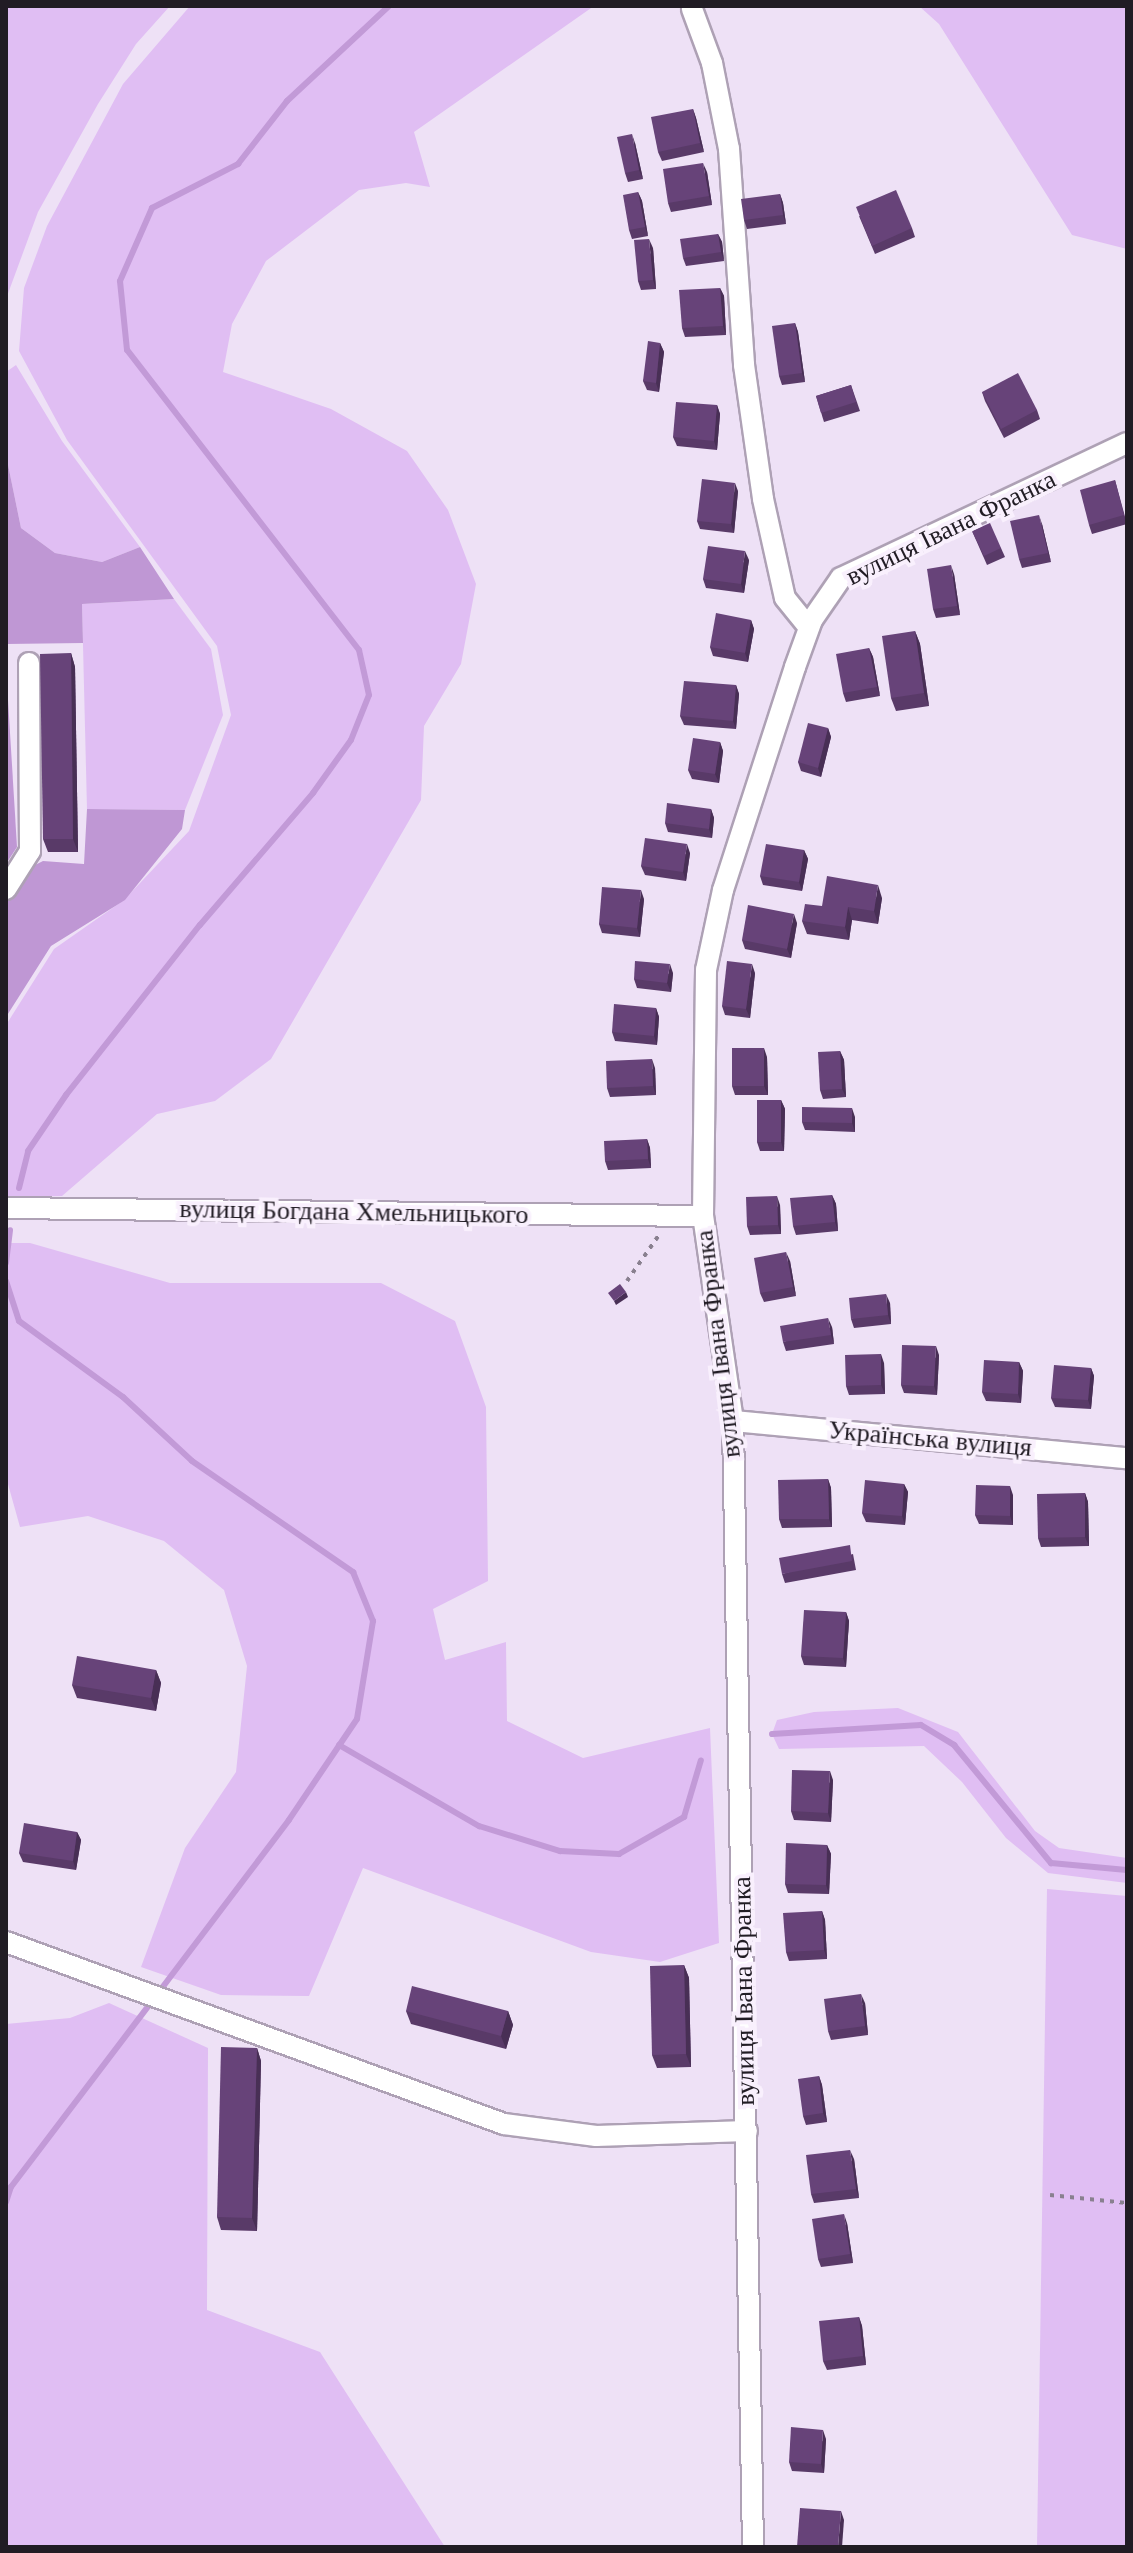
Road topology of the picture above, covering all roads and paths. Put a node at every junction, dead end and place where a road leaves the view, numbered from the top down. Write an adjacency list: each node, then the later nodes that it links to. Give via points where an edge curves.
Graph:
1 (692, 9): 3 (street, via 712,63 729,149 744,365 763,499 785,598)
2 (1127, 443): 3 (street, вулиця Івана Франка, via 841,578)
3 (809, 628): 8 (street, вулиця Івана Франка, via 723,890 706,970)
4 (29, 663): 5 (street, via 30,851)
5 (6, 889)
6 (6, 1208): 7 (street, вулиця Богдана Хмельницького)
7 (669, 1216): 8 (street, вулиця Богдана Хмельницького); 9 (path)
8 (703, 1216): 10 (street, вулиця Івана Франка)
9 (627, 1281)
10 (733, 1421): 11 (street, Українська вулиця); 13 (street, вулиця Івана Франка)
11 (1127, 1458)
12 (6, 1942): 13 (street, via 504,2124 596,2136)
13 (747, 2131): 16 (street, вулиця Івана Франка)
14 (1050, 2195): 15 (path)
15 (1127, 2203)
16 (753, 2547)

